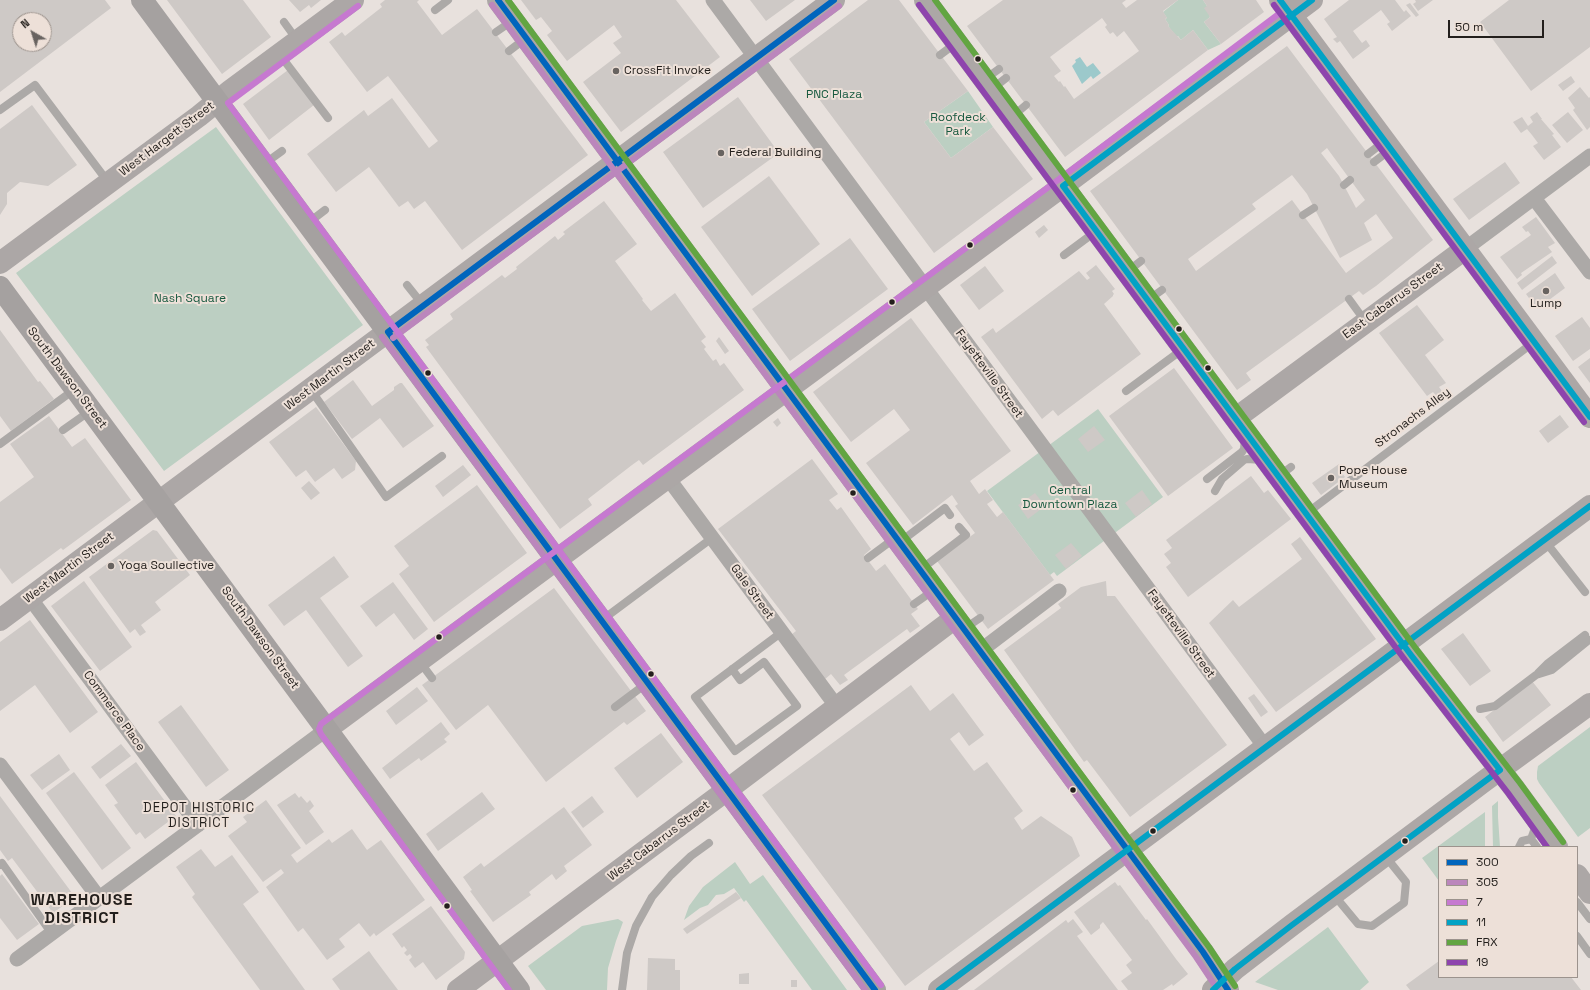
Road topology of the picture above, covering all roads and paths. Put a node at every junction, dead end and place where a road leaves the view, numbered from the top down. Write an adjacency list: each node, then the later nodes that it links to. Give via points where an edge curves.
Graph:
1 (142, 0): 17 (main road)
2 (353, 0): 13 (street, West Hargett Street)
3 (448, 0): 9 (lane)
4 (712, 0): 16 (street, Fayetteville Street)
5 (834, 0): 16 (street, West Martin Street)
6 (925, 0): 30 (street, via 949,49 995,79 1019,111)
7 (1312, 0): 8 (street)
8 (1286, 8): 20 (street); 30 (street)
9 (435, 10)
10 (502, 19): 12 (street)
11 (284, 22): 13 (lane)
12 (528, 40): 14 (lane); 24 (street)
13 (297, 41): 15 (street, West Hargett Street)
14 (511, 53)
15 (279, 54): 17 (street, West Hargett Street); 19 (lane)
16 (755, 58): 24 (street, West Martin Street); 43 (street, Fayetteville Street)
17 (217, 101): 26 (main road); 28 (street, West Hargett Street)
18 (0, 110): 28 (lane, via 35,85)
19 (328, 118)
20 (1388, 145): 22 (lane); 25 (lane); 37 (street)
21 (282, 151): 26 (lane)
22 (1368, 154)
23 (1590, 156): 31 (street, East Cabarrus Street)
24 (618, 161): 45 (street, West Martin Street); 52 (street)
25 (1374, 162)
26 (264, 164): 35 (main road)
27 (1350, 180): 29 (lane)
28 (108, 183): 39 (street, West Hargett Street)
29 (1344, 185)
30 (1063, 186): 36 (street); 43 (street)
31 (1534, 198): 37 (street, East Cabarrus Street); 40 (street)
32 (1314, 208): 34 (lane)
33 (325, 210): 35 (lane)
34 (1303, 215)
35 (308, 223): 47 (main road)
36 (1097, 231): 38 (lane); 49 (street, via 1135,267 1155,295)
37 (1464, 249): 46 (street, East Cabarrus Street); 48 (street)
38 (1064, 255)
39 (0, 263)
40 (1590, 272)
41 (407, 285): 45 (lane)
42 (0, 287): 50 (main road, South Dawson Street)
43 (925, 288): 52 (street); 94 (street, Fayetteville Street)
44 (1348, 299): 46 (lane)
45 (423, 306): 47 (street, West Martin Street)
46 (1366, 321): 56 (street, East Cabarrus Street)
47 (388, 332): 51 (street, West Martin Street); 73 (main road)
48 (1534, 342): 55 (street); 66 (lane, Stronachs Alley)
49 (1183, 348): 53 (lane); 56 (street)
50 (75, 389): 54 (main road, South Dawson Street); 58 (lane)
51 (310, 390): 59 (lane, via 386,497); 64 (street, West Martin Street)
52 (787, 390): 61 (street); 70 (street)
53 (1126, 392)
54 (91, 410): 57 (lane); 64 (main road, South Dawson Street)
55 (1590, 417)
56 (1241, 425): 60 (street); 62 (lane, via 1244,449)
57 (63, 430)
58 (0, 444)
59 (442, 456)
60 (1279, 468): 63 (lane, via 1244,460 1222,479); 66 (street)
61 (668, 478): 69 (street, Gale Street); 73 (street)
62 (1207, 479)
63 (1215, 491)
64 (159, 502): 78 (street, West Martin Street); 93 (main road, South Dawson Street)
65 (1590, 506): 71 (street)
66 (1306, 513): 85 (street)
67 (950, 515): 70 (lane, via 945,508)
68 (959, 526): 74 (lane, via 966,535)
69 (712, 538): 81 (lane); 83 (street, Gale Street)
70 (897, 540): 72 (lane); 74 (street)
71 (1544, 540): 77 (lane); 85 (street)
72 (868, 558)
73 (556, 560): 81 (main road); 93 (street, via 426,670)
74 (920, 571): 75 (street)
75 (934, 590): 79 (lane); 82 (street)
76 (1059, 591): 86 (street)
77 (1585, 592)
78 (30, 598): 80 (street, West Martin Street); 98 (street, Commerce Place)
79 (914, 604)
80 (0, 620)
81 (601, 620): 88 (main road)
82 (966, 622): 86 (street); 91 (street, West Cabarrus Street)
83 (782, 632): 87 (lane); 91 (street, Gale Street, via 818,676)
84 (1587, 637): 92 (lane, via 1552,670 1536,675 1494,706)
85 (1404, 645): 94 (street); 96 (street)
86 (980, 652): 104 (street)
87 (732, 669): 87 (lane, via 695,696 735,751 797,706 764,662 740,680)
88 (647, 683): 90 (lane); 97 (main road)
89 (1590, 704): 96 (street)
90 (615, 707)
91 (837, 707): 97 (street, West Cabarrus Street)
92 (1480, 709)
93 (328, 730): 98 (street); 117 (main road, South Dawson Street, via 404,828)
94 (1265, 748): 104 (street)
95 (0, 765): 110 (street)
96 (1500, 770): 99 (street); 105 (street)
97 (727, 790): 117 (street, West Cabarrus Street); 122 (main road)
98 (198, 825): 110 (street)
99 (1534, 830): 101 (lane); 102 (lane); 103 (street)
100 (709, 843): 121 (lane, via 691,856 652,897 636,926 627,953)
101 (1520, 846)
102 (1537, 846)
103 (1556, 846)
104 (1127, 850): 118 (street, via 1203,952); 123 (street)
105 (1385, 856): 109 (street); 109 (lane, via 1406,882 1404,903 1372,926 1358,924)
106 (0, 865): 113 (lane, via 2,863 6,868)
107 (1578, 876): 108 (street)
108 (1590, 892)
109 (1333, 895): 118 (street, via 1245,961)
110 (99, 898): 113 (street)
111 (1578, 903): 112 (lane)
112 (1590, 919)
113 (52, 934): 116 (street)
114 (1578, 937): 115 (lane)
115 (1590, 954)
116 (17, 959)
117 (498, 961): 119 (street, West Cabarrus Street); 120 (main road, South Dawson Street)
118 (1221, 987)
119 (458, 990)
120 (519, 990)
121 (622, 990)
122 (875, 990)
123 (939, 990)

